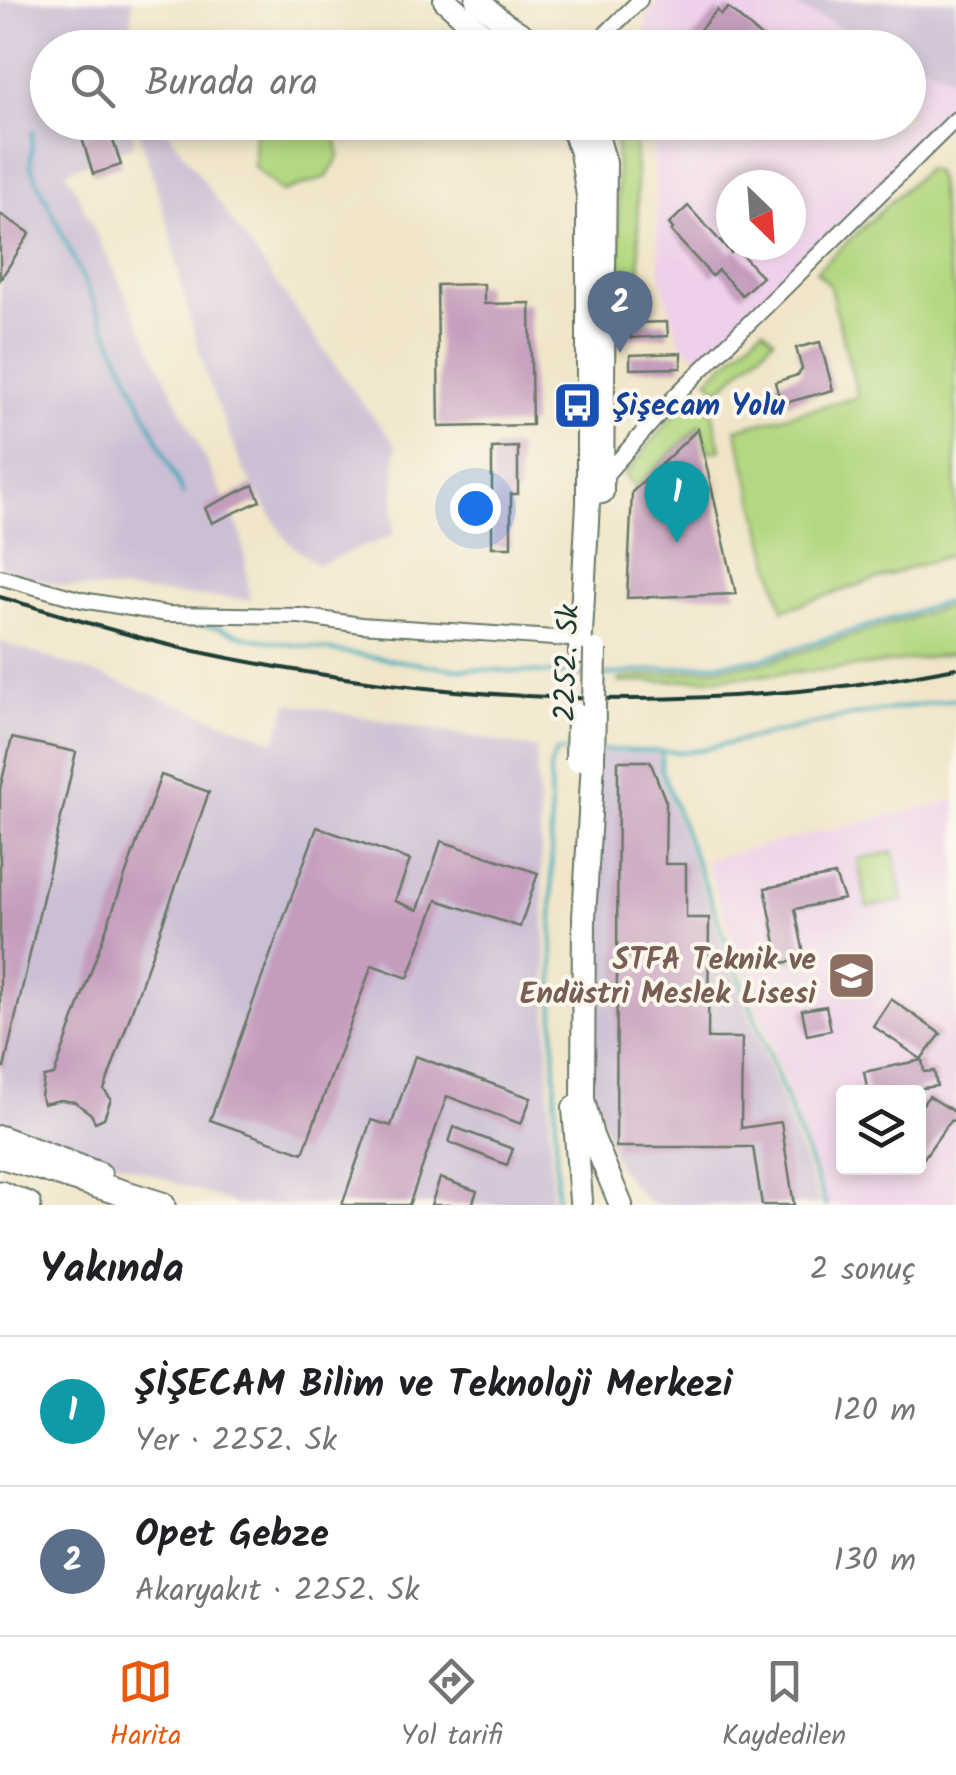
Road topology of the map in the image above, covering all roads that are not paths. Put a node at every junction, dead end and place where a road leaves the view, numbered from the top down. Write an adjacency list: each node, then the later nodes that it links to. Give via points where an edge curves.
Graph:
1 (444, 0): 4 (main road)
2 (477, 0): 5 (main road)
3 (640, 0): 6 (street)
4 (478, 30)
5 (515, 30)
6 (609, 30)
7 (956, 120): 10 (street, via 676,395)
8 (576, 140): 12 (main road, 2252. Sk, via 588,196)
9 (598, 140): 10 (main road, 2252. Sk, via 605,163)
10 (602, 480): 12 (main road, 2252. Sk)
11 (0, 577): 12 (street, via 167,614 300,616)
12 (588, 646): 13 (main road, 2252. Sk, bridge)
13 (585, 760): 17 (main road, 2252. Sk, via 570,1046); 18 (main road, 2252. Sk, via 583,1099)
14 (0, 1136): 22 (main road)
15 (0, 1159): 20 (highway); 21 (highway)
16 (0, 1194): 19 (highway)
17 (580, 1203): 18 (main road, via 596,1190)
18 (620, 1203)
19 (28, 1205)
20 (114, 1205)
21 (162, 1205)
22 (183, 1205)

